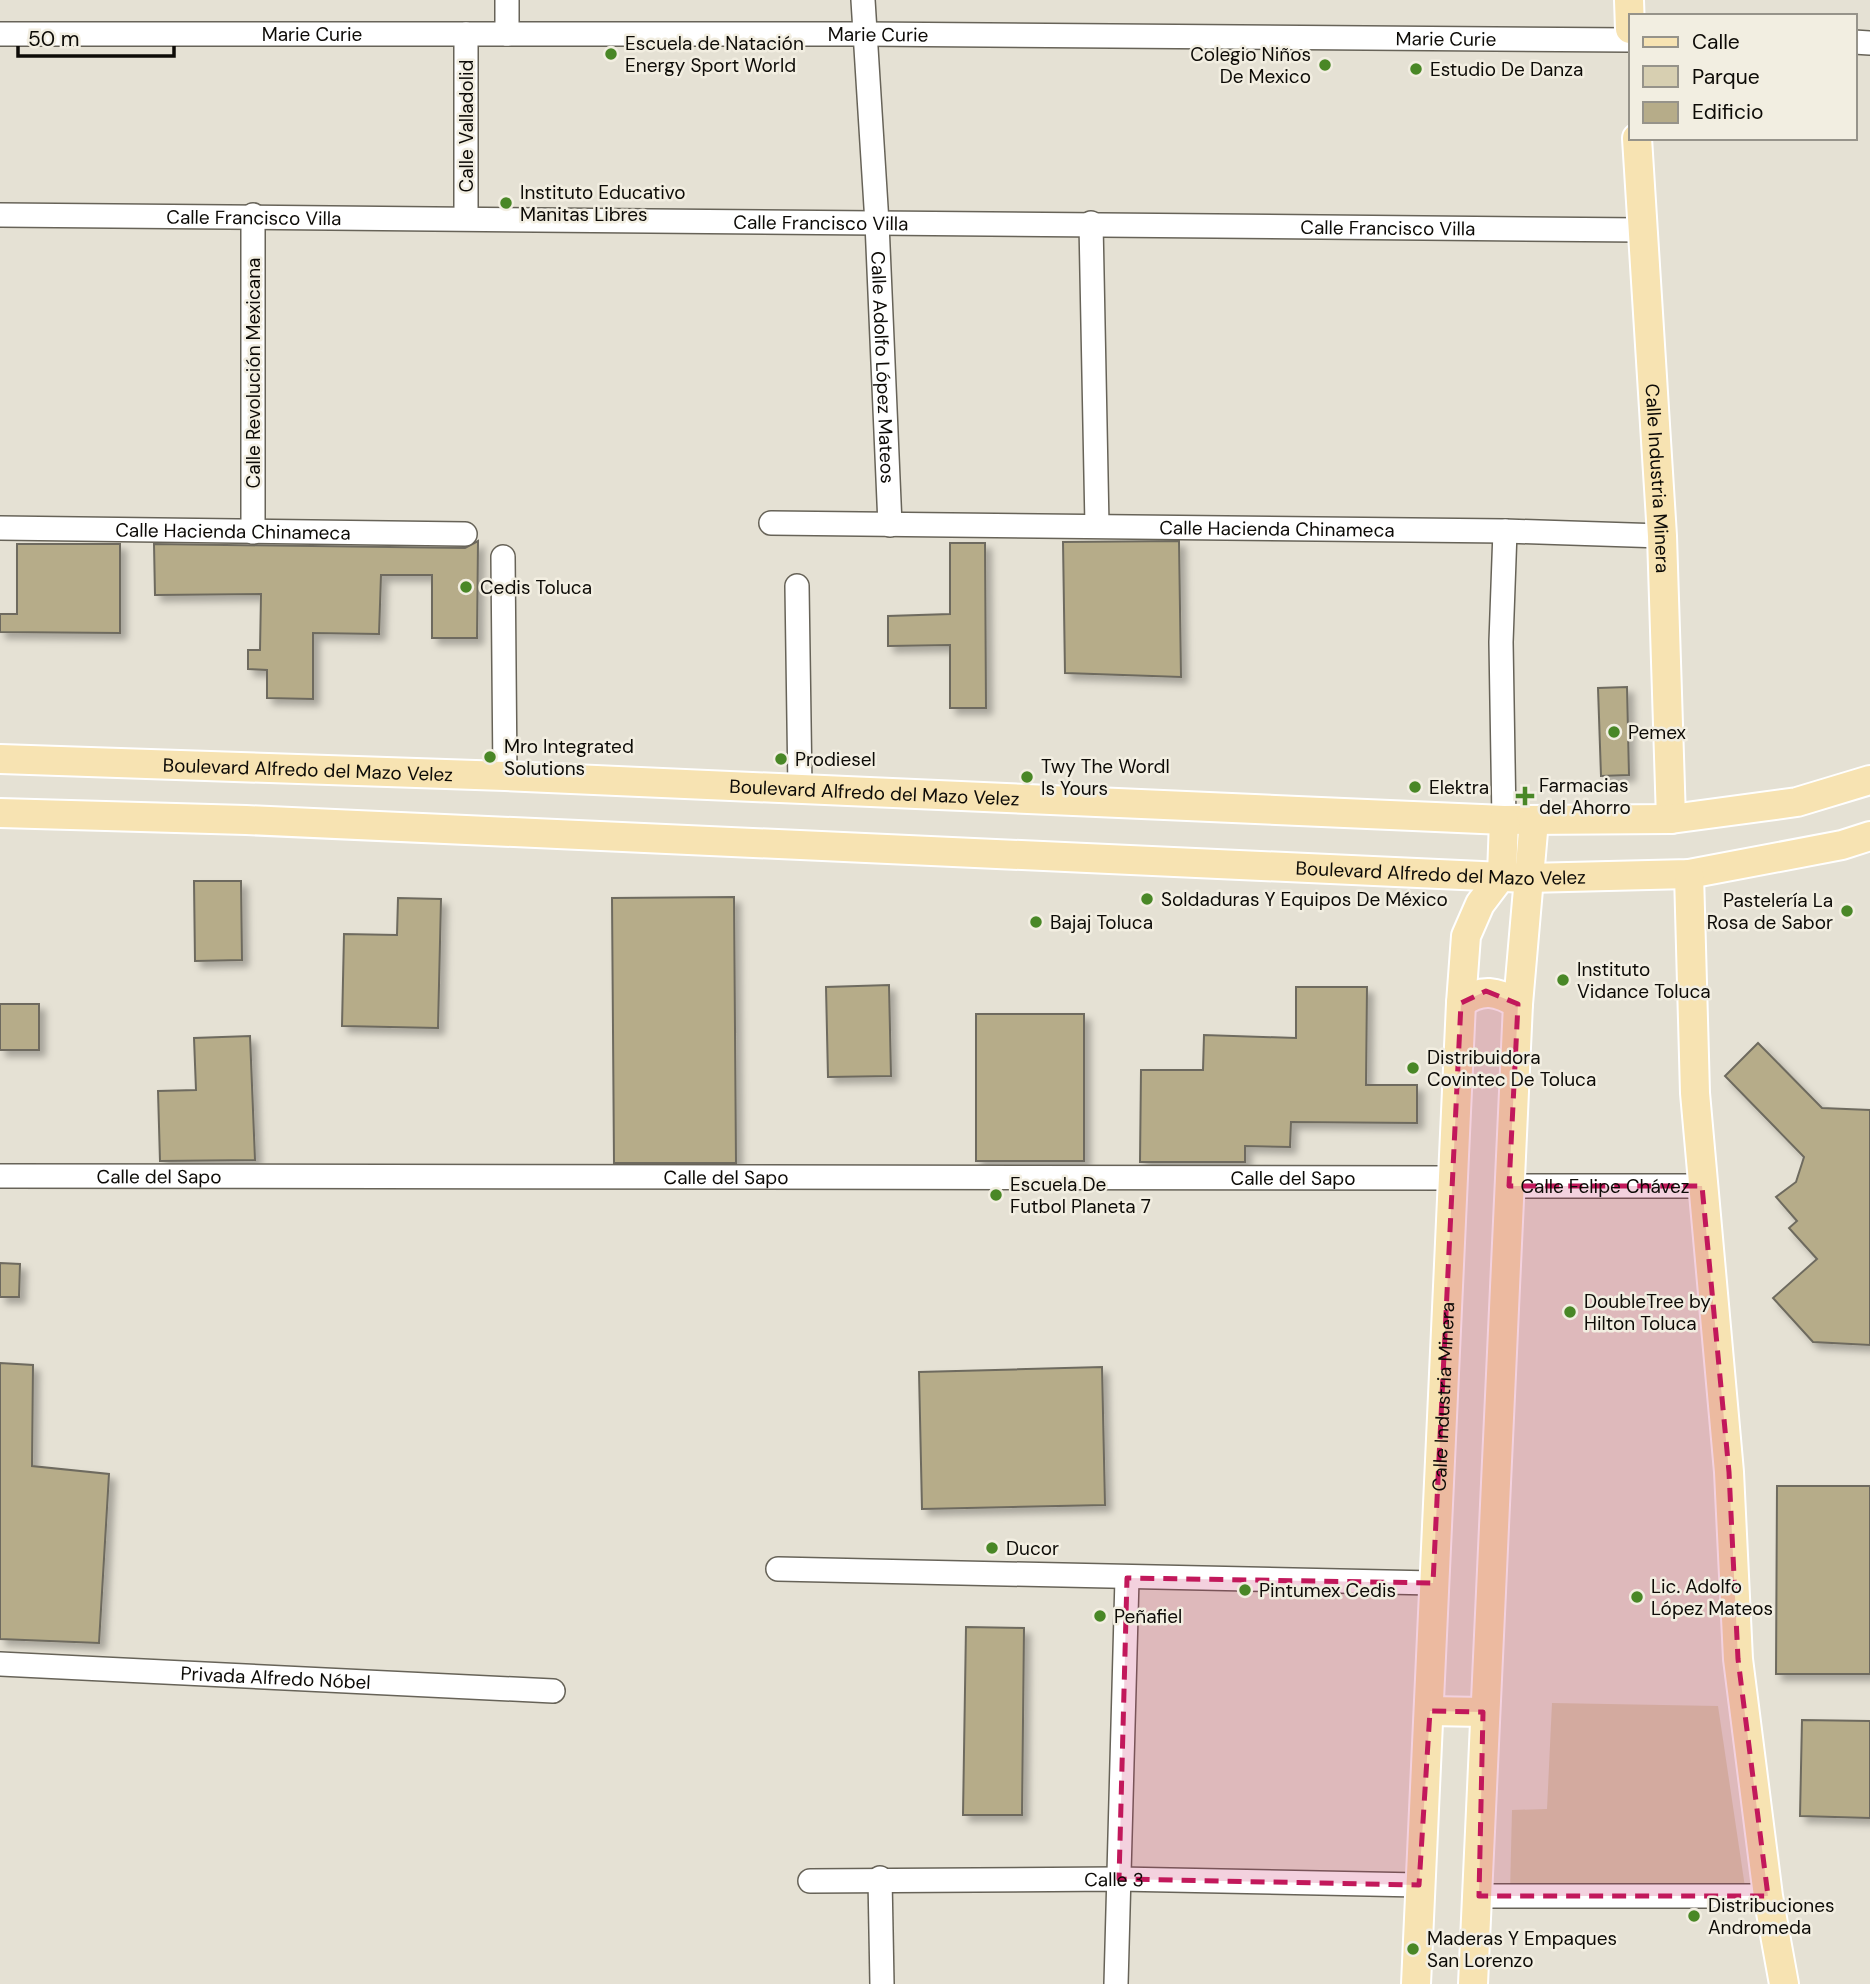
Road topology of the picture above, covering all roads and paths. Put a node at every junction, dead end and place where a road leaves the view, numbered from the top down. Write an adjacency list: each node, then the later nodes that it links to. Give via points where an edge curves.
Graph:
1 (507, 0): 5 (street)
2 (863, 0): 6 (street, Calle Adolfo López Mateos)
3 (0, 34): 4 (street, Marie Curie)
4 (467, 34): 5 (street, Marie Curie); 11 (street, Calle Valladolid)
5 (507, 34): 6 (street, Marie Curie)
6 (863, 34): 7 (street, Marie Curie); 12 (street, Calle Adolfo López Mateos)
7 (1629, 40)
8 (1637, 140): 14 (main road, Calle Industria Minera)
9 (0, 215): 10 (street, Calle Francisco Villa)
10 (253, 215): 11 (street, Calle Francisco Villa); 20 (street, Calle Revolución Mexicana)
11 (466, 218): 12 (street, Calle Francisco Villa)
12 (877, 223): 13 (street, Calle Francisco Villa); 16 (street, Calle Adolfo López Mateos)
13 (1091, 223): 14 (street, Calle Francisco Villa); 17 (street)
14 (1642, 230): 22 (main road, Calle Industria Minera)
15 (771, 523): 16 (street, Calle Hacienda Chinameca)
16 (890, 525): 17 (street, Calle Hacienda Chinameca)
17 (1097, 526): 19 (street, Calle Hacienda Chinameca)
18 (0, 527): 20 (street, Calle Hacienda Chinameca)
19 (1505, 531): 22 (street, Calle Hacienda Chinameca); 31 (street, via 1501,655)
20 (253, 532): 21 (street, Calle Hacienda Chinameca)
21 (465, 534)
22 (1662, 536): 30 (main road, Calle Industria Minera)
23 (503, 557): 26 (street)
24 (797, 586): 28 (street)
25 (0, 759): 26 (main road, Boulevard Alfredo del Mazo Velez)
26 (505, 776): 28 (main road, Boulevard Alfredo del Mazo Velez)
27 (1870, 780): 30 (main road, Boulevard Alfredo del Mazo Velez, via 1797,802)
28 (800, 789): 31 (main road, Boulevard Alfredo del Mazo Velez)
29 (0, 813): 35 (main road, Boulevard Alfredo del Mazo Velez)
30 (1671, 819): 32 (main road, Boulevard Alfredo del Mazo Velez)
31 (1504, 820): 32 (main road, Boulevard Alfredo del Mazo Velez); 35 (main road)
32 (1534, 820): 35 (main road)
33 (1870, 836): 34 (main road, Boulevard Alfredo del Mazo Velez)
34 (1689, 874): 35 (main road, Boulevard Alfredo del Mazo Velez); 41 (main road)
35 (1515, 876): 36 (main road, Calle Industria Minera, via 1480,904 1466,936); 37 (main road)
36 (1461, 1003): 37 (main road, via 1486,992 1501,993); 39 (main road, Calle Industria Minera)
37 (1518, 1004): 40 (main road)
38 (0, 1177): 39 (street, Calle del Sapo)
39 (1453, 1178): 44 (main road, Calle Industria Minera)
40 (1509, 1186): 41 (street, Calle Felipe Chávez); 48 (main road)
41 (1702, 1186): 54 (main road, via 1729,1472 1738,1659)
42 (778, 1569): 43 (street)
43 (1127, 1578): 44 (street); 50 (street)
44 (1433, 1583): 47 (main road, Calle Industria Minera)
45 (0, 1664): 46 (street, Privada Alfredo Nóbel)
46 (553, 1691)
47 (1430, 1711): 48 (main road); 52 (main road, Calle Industria Minera)
48 (1483, 1712): 53 (main road)
49 (880, 1878): 50 (street, Calle 3); 51 (street, Calle 3); 55 (street)
50 (1119, 1879): 52 (street, Calle 3); 56 (street)
51 (810, 1881)
52 (1419, 1885): 57 (main road, Calle Industria Minera)
53 (1479, 1896): 54 (street); 58 (main road)
54 (1768, 1896): 59 (main road)
55 (882, 1984)
56 (1116, 1984)
57 (1416, 1984)
58 (1473, 1984)
59 (1784, 1984)

